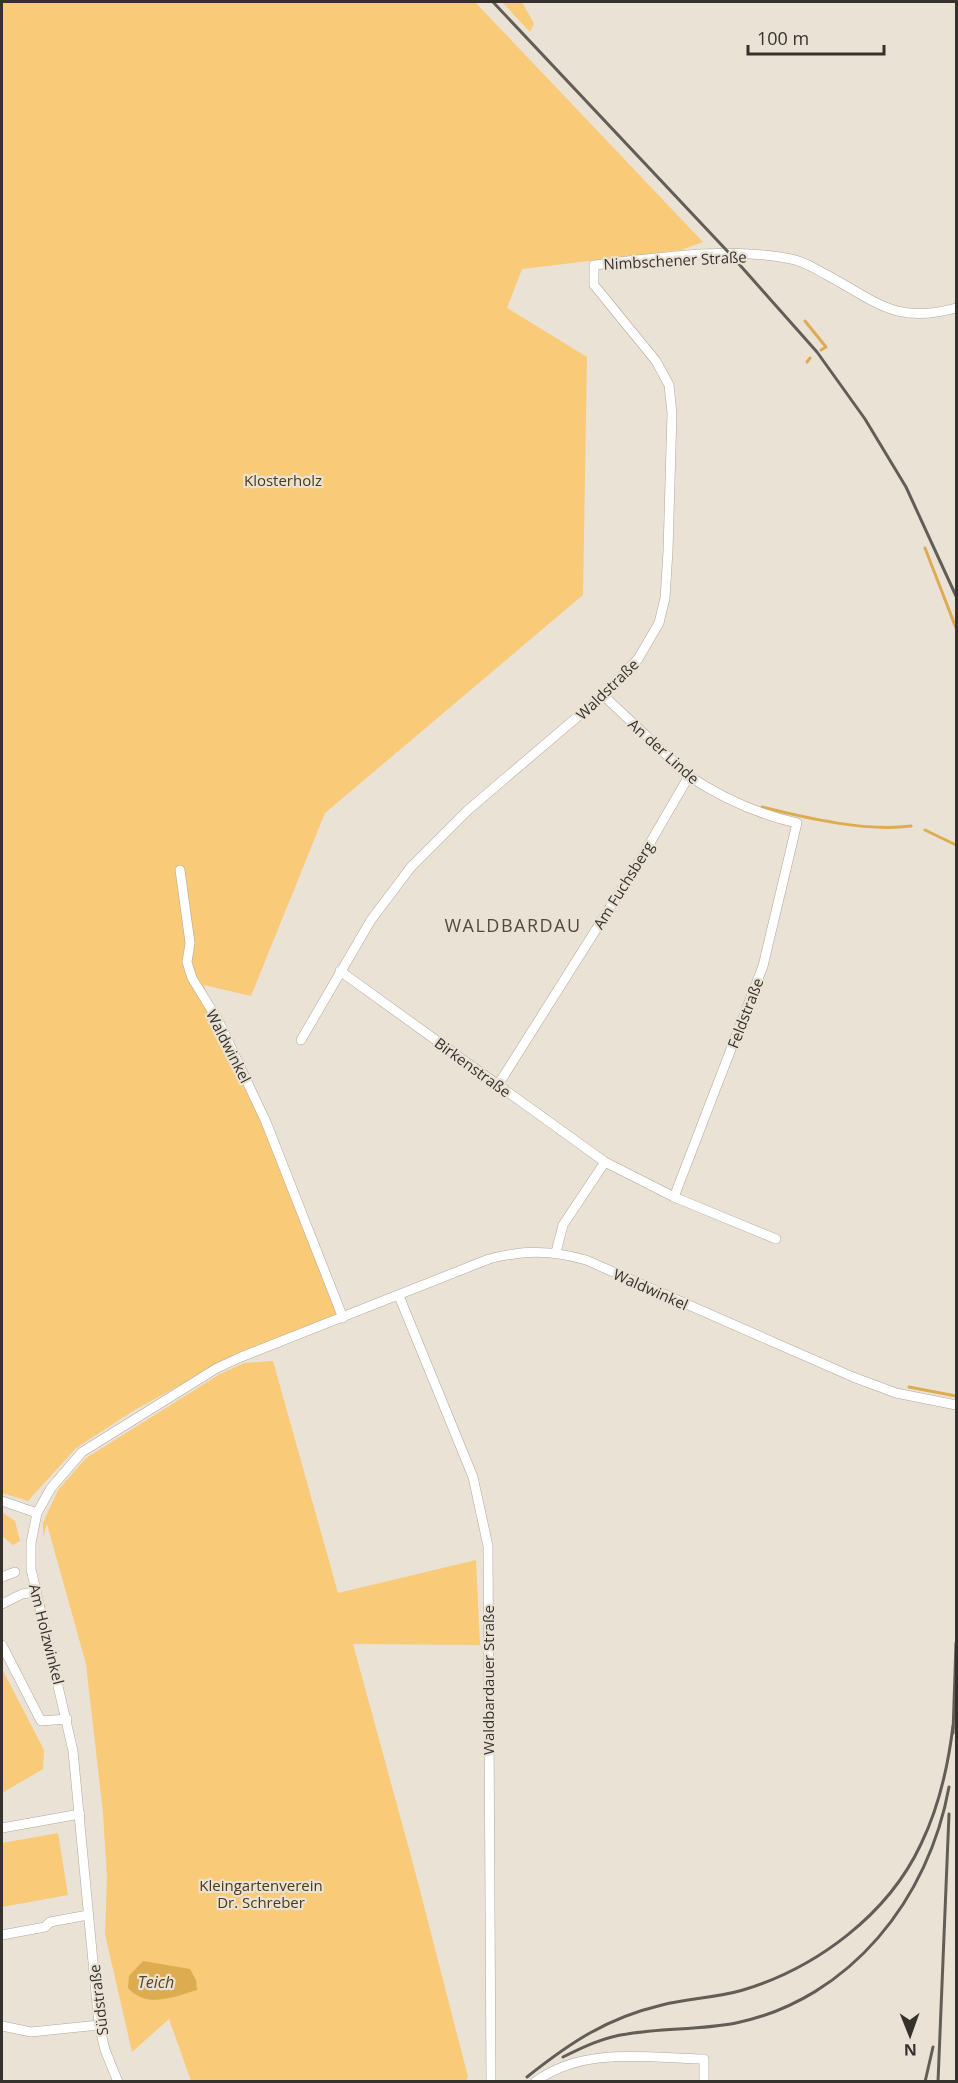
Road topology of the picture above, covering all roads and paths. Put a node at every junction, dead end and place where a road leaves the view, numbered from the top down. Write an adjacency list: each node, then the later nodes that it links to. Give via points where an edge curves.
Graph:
1 (594, 265): 2 (street, Nimbschener Straße, via 731,255 793,259 894,312 921,315); 3 (street, Waldstraße, via 594,285 664,373 672,407 663,610 646,648)
2 (957, 308)
3 (603, 695): 4 (street, An der Linde); 7 (street, Waldstraße, via 426,850 371,920)
4 (689, 776): 5 (street, An der Linde, via 738,804); 9 (street, Am Fuchsberg)
5 (796, 823): 11 (street, Feldstraße, via 763,966)
6 (180, 870): 15 (street, Waldwinkel, via 190,943 187,962 192,978 219,1022 266,1122)
7 (340, 971): 8 (street, Waldstraße); 9 (street, Birkenstraße)
8 (301, 1040)
9 (498, 1085): 10 (street, Birkenstraße)
10 (605, 1162): 11 (street, Birkenstraße); 13 (street, via 563,1225)
11 (674, 1197): 12 (street, Birkenstraße)
12 (776, 1239)
13 (556, 1252): 14 (street, Waldwinkel, via 516,1252 489,1259); 16 (street, Waldwinkel, via 586,1260 853,1377 896,1393)
14 (399, 1296): 15 (street, Waldwinkel); 32 (street, Waldbardauer Straße, via 473,1477 488,1546)
15 (343, 1318): 18 (street, Waldwinkel, via 217,1368 108,1435 66,1468)
16 (957, 1405)
17 (2, 1502): 18 (street)
18 (37, 1513): 21 (street, Am Holzwinkel, via 31,1558)
19 (15, 1572): 20 (street)
20 (2, 1577)
21 (35, 1592): 22 (street); 24 (street, Am Holzwinkel)
22 (2, 1604)
23 (2, 1645): 24 (street, via 41,1721)
24 (67, 1719): 25 (street, Am Holzwinkel)
25 (80, 1814): 26 (street); 27 (street, Am Holzwinkel)
26 (2, 1828)
27 (88, 1915): 28 (street); 29 (street, Südstraße)
28 (2, 1935)
29 (99, 2025): 30 (street, via 31,2032); 31 (street, Südstraße)
30 (2, 2026)
31 (118, 2082)
32 (491, 2082)
33 (535, 2082): 34 (street, via 578,2060 639,2058 704,2059)
34 (704, 2082)

